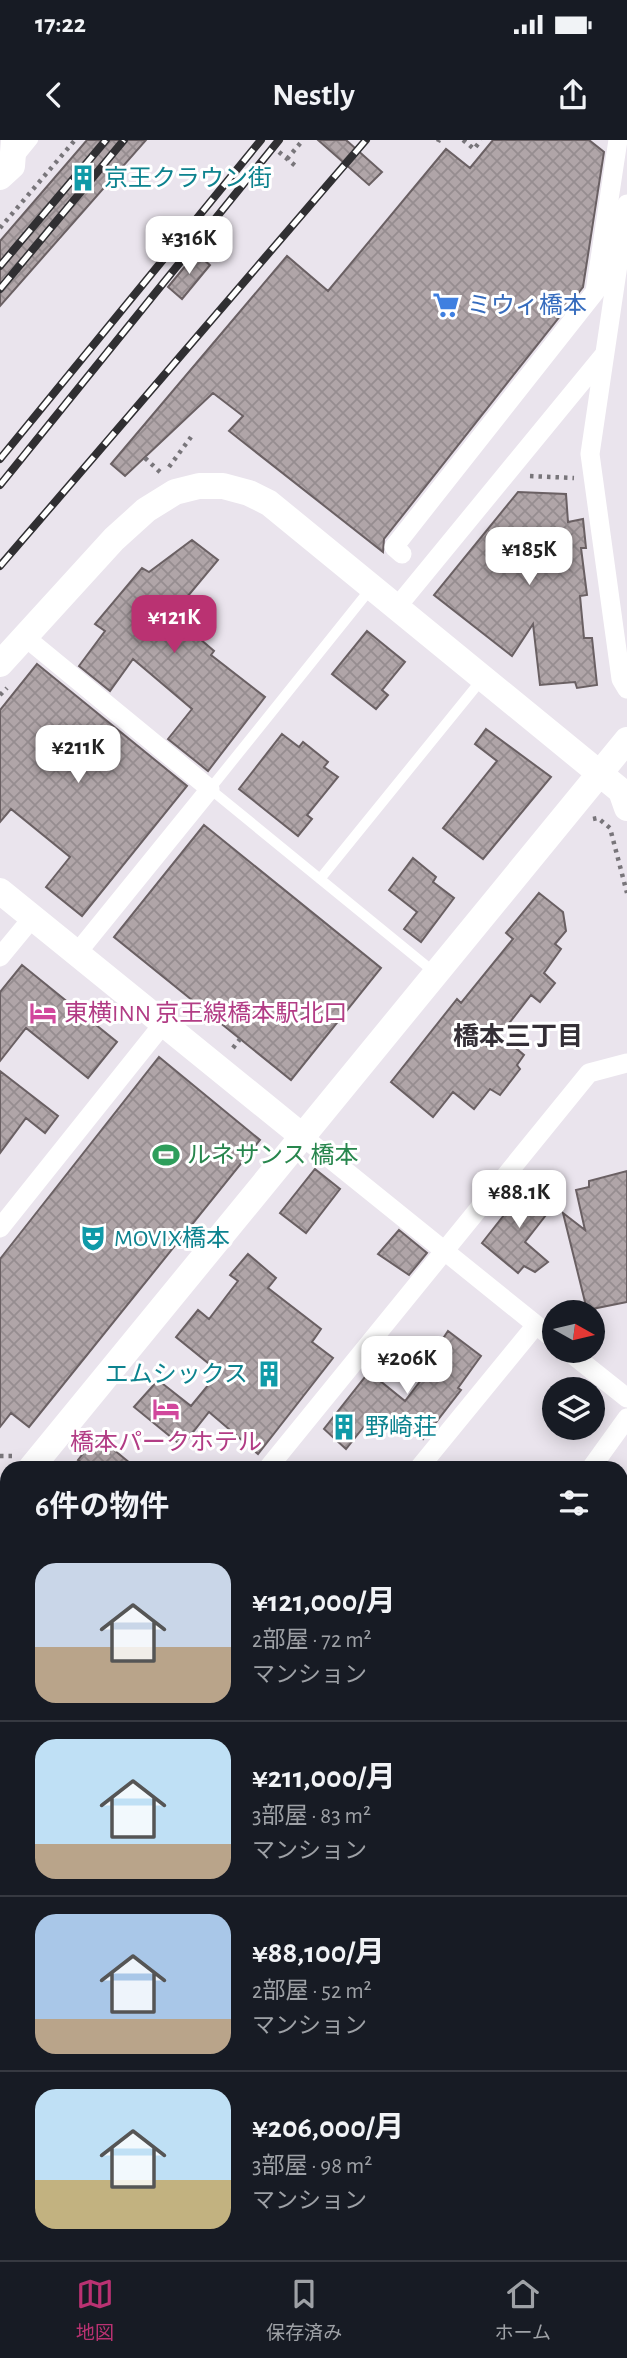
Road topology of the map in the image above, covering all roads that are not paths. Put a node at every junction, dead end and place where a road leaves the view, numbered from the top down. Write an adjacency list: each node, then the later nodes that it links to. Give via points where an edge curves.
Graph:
1 (33, 140): 3 (lane)
2 (616, 141): 7 (street, via 595,292 394,547)
3 (9, 161)
4 (627, 204): 5 (street)
5 (621, 285): 6 (street)
6 (604, 355): 9 (street); 13 (street, via 590,443 592,480 621,679)
7 (402, 554)
8 (373, 587): 9 (street); 10 (street, via 269,503 236,489 199,486 175,492 146,510); 16 (lane)
9 (397, 607): 12 (street)
10 (25, 637): 11 (street); 16 (street)
11 (4, 675)
12 (484, 678): 15 (street); 18 (lane)
13 (627, 689)
14 (627, 740): 15 (street)
15 (599, 772): 17 (street, via 621,791); 23 (street)
16 (210, 789): 18 (lane); 21 (street)
17 (627, 808)
18 (320, 878): 23 (lane)
19 (0, 891): 20 (street)
20 (33, 917): 21 (street); 22 (street)
21 (77, 953): 24 (street)
22 (0, 957)
23 (436, 974): 26 (street)
24 (163, 1024): 26 (street); 27 (street)
25 (627, 1063): 28 (street, via 589,1073)
26 (302, 1136): 28 (street); 34 (street)
27 (0, 1228)
28 (444, 1251): 29 (street); 35 (street)
29 (536, 1325): 30 (street); 36 (street)
30 (542, 1330)
31 (583, 1363): 32 (street)
32 (627, 1398)
33 (627, 1418): 37 (street)
34 (23, 1461)
35 (274, 1461)
36 (425, 1461)
37 (596, 1461)

